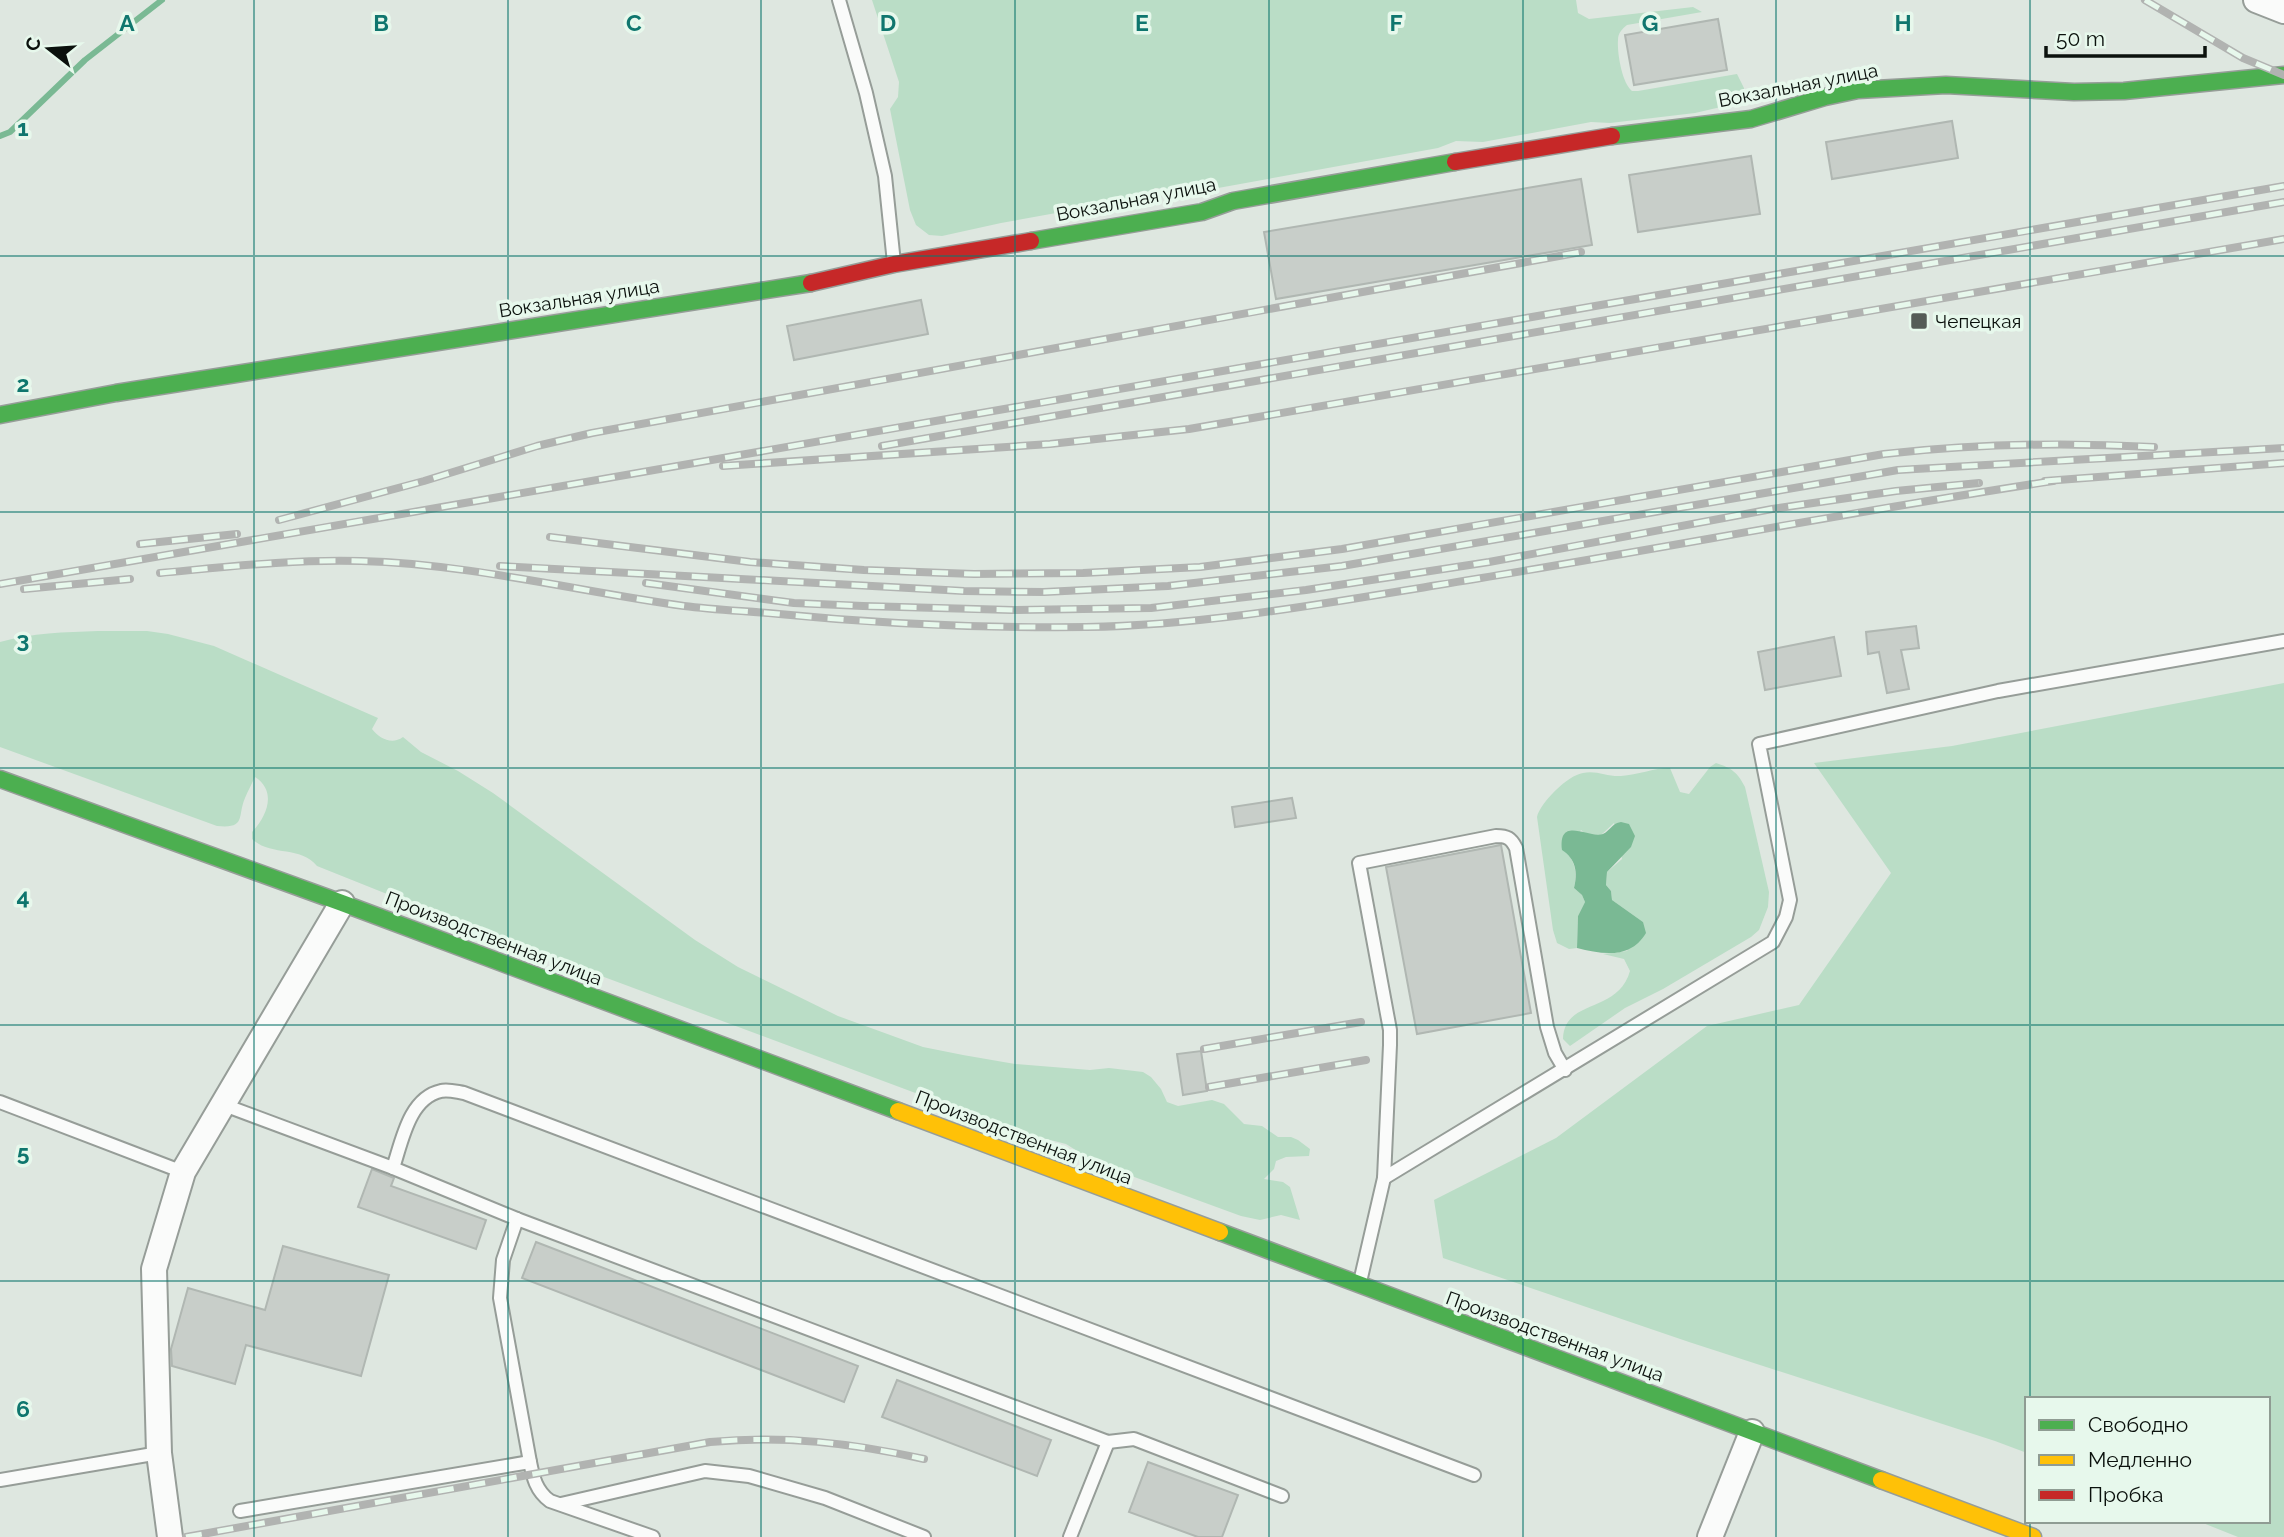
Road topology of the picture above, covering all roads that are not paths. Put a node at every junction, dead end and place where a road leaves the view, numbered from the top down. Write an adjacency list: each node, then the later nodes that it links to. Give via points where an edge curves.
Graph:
1 (839, 0): 5 (lane, via 885,176)
2 (2256, 0): 3 (street)
3 (2284, 11)
4 (2284, 75): 5 (street, Вокзальная улица, via 2124,91 1946,85 1858,90 1751,118 1584,140 1269,194 1149,222)
5 (894, 264): 6 (street, Вокзальная улица, via 782,289)
6 (0, 415)
7 (2284, 641): 10 (lane, via 1998,691 1759,744 1790,900 1780,931 1763,950)
8 (0, 779): 9 (street, Производственная улица)
9 (342, 903): 12 (street); 17 (street, Производственная улица)
10 (1564, 1070): 15 (lane); 15 (lane, via 1550,1042 1512,840 1496,836 1359,863 1390,1030)
11 (0, 1102): 14 (lane)
12 (224, 1105): 13 (lane); 14 (street)
13 (393, 1168): 16 (lane); 22 (lane, via 410,1116 426,1096 444,1090 464,1093)
14 (183, 1172): 20 (street, via 154,1269)
15 (1384, 1178): 17 (lane)
16 (517, 1219): 19 (lane); 21 (lane, via 503,1260 500,1298)
17 (1359, 1286): 18 (street, Производственная улица)
18 (1752, 1432): 31 (street); 32 (street, Производственная улица)
19 (1108, 1443): 24 (lane, via 1134,1439); 30 (lane)
20 (159, 1453): 23 (lane); 27 (street)
21 (530, 1462): 25 (lane, via 542,1495); 26 (lane)
22 (1474, 1475)
23 (0, 1480)
24 (1282, 1496)
25 (561, 1504): 28 (lane); 29 (lane, via 705,1471 749,1476 825,1498)
26 (240, 1511)
27 (170, 1537)
28 (653, 1537)
29 (924, 1537)
30 (1070, 1537)
31 (1710, 1537)
32 (2034, 1537)

